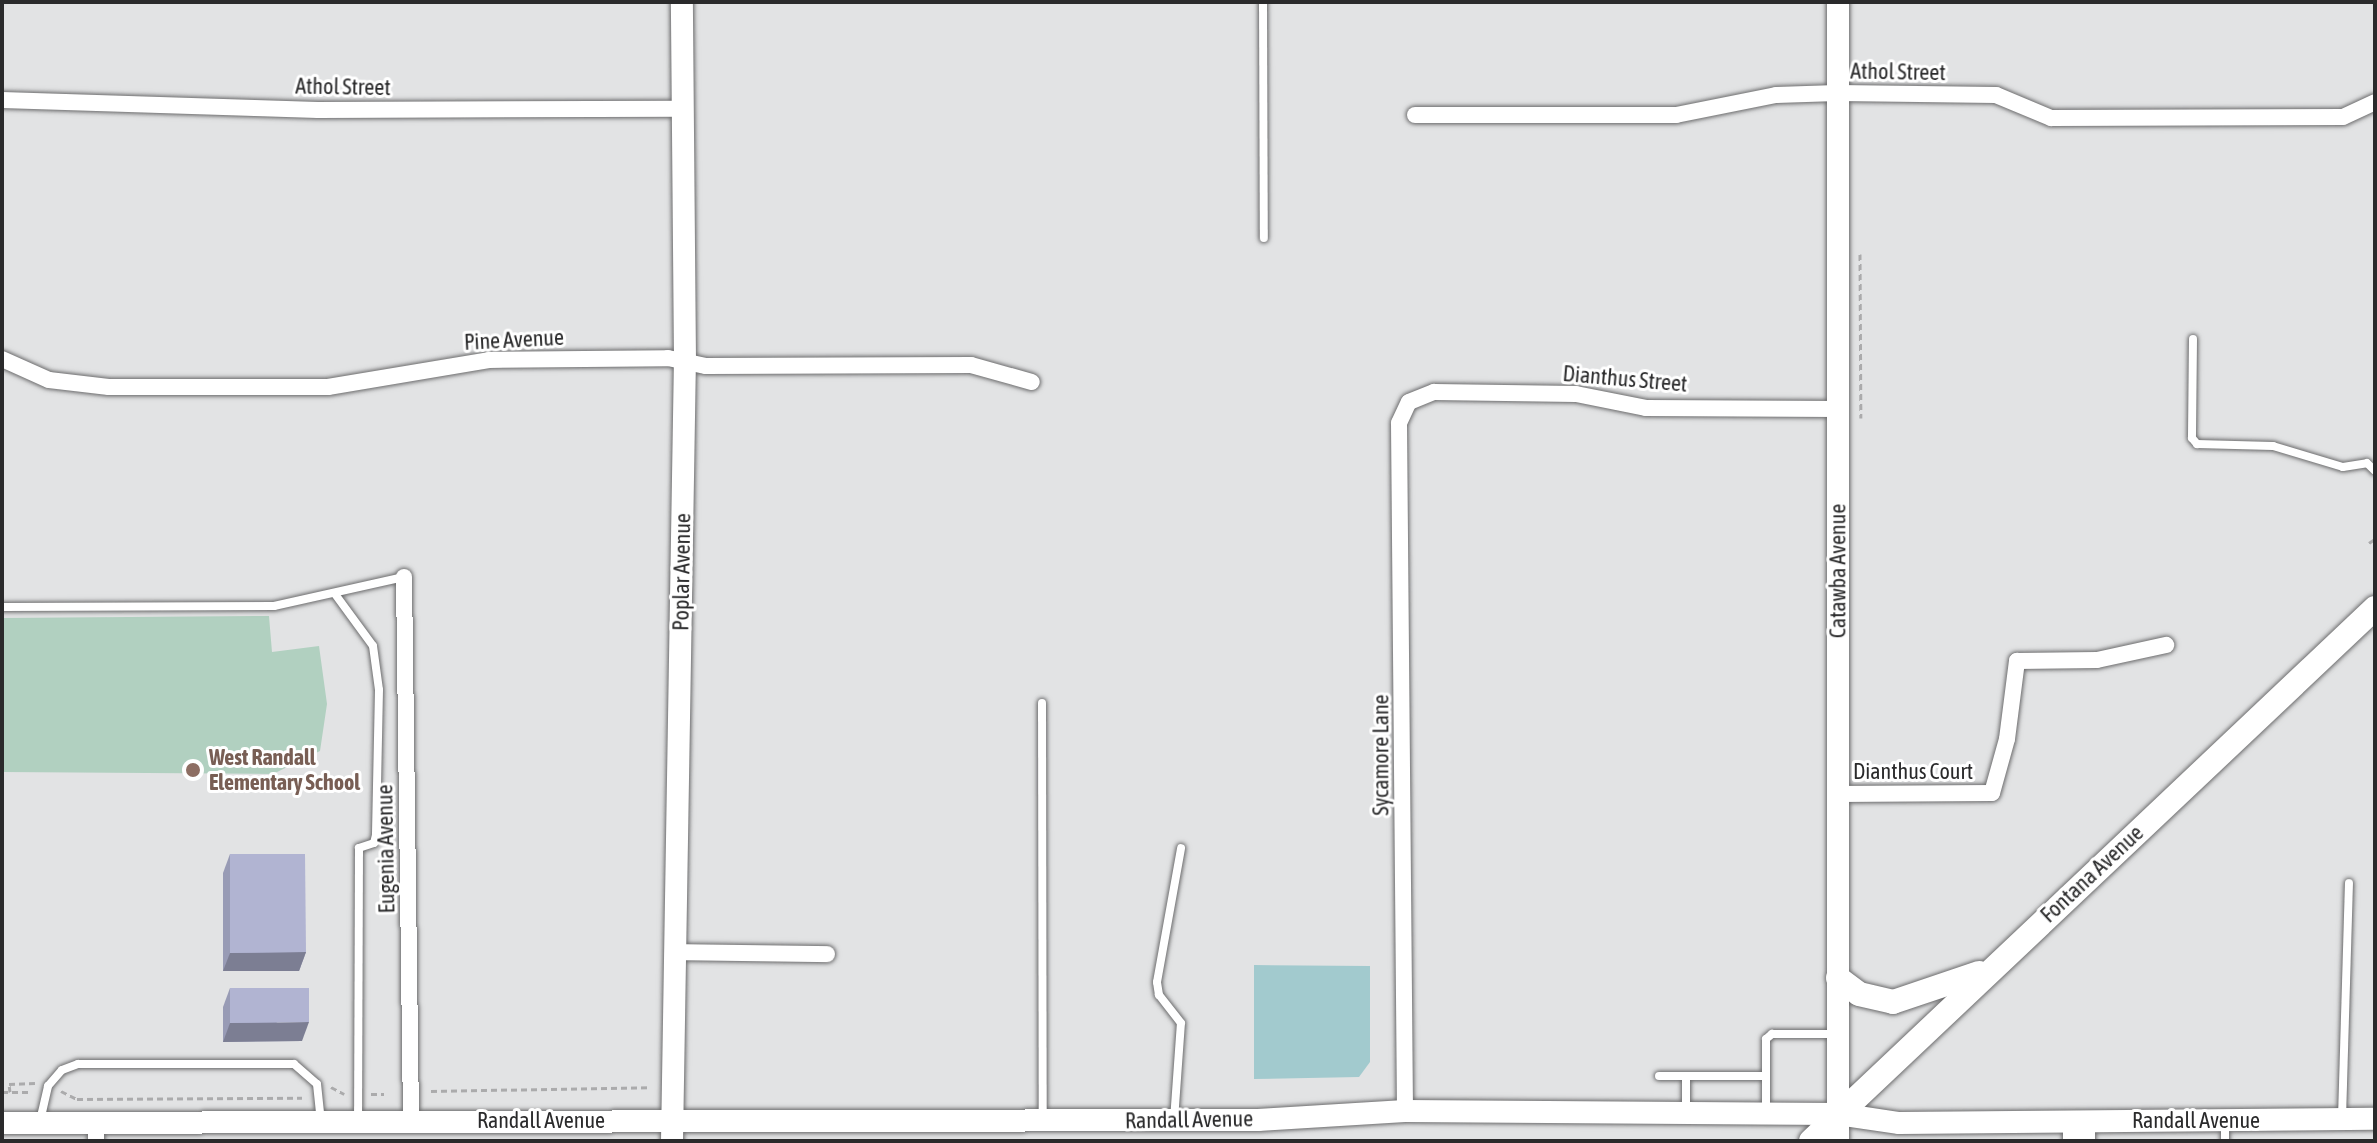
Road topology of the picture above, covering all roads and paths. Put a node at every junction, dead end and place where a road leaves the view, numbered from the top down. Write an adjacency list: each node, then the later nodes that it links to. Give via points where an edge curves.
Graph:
1 (682, 2): 7 (street, Poplar Avenue)
2 (1263, 2): 9 (lane)
3 (1838, 2): 4 (street, Catawba Avenue)
4 (1837, 93): 6 (street, Athol Street, via 1996,95 2051,118 2343,117); 8 (street, Athol Street, via 1776,95 1676,115); 16 (street, Catawba Avenue)
5 (2, 100): 7 (street, Athol Street, via 318,110)
6 (2375, 102)
7 (684, 109): 13 (street, Poplar Avenue)
8 (1415, 115)
9 (1264, 238)
10 (1860, 244): 17 (path)
11 (2193, 339): 19 (lane, via 2192,438 2197,444 2273,446 2343,467)
12 (2, 359): 13 (street, Pine Avenue, via 49,380 109,387 328,387 489,360)
13 (685, 361): 14 (street, Pine Avenue, via 971,365); 32 (street, Poplar Avenue)
14 (1032, 382)
15 (1409, 402): 16 (street, Dianthus Street, via 1434,392 1576,394 1646,408); 46 (street, Sycamore Lane, via 1399,423)
16 (1838, 409): 29 (street, Catawba Avenue)
17 (1861, 418)
18 (2375, 456): 19 (lane)
19 (2367, 463): 20 (lane)
20 (2375, 471)
21 (2375, 539): 22 (path)
22 (2369, 543)
23 (404, 577): 24 (lane); 55 (street, Eugenia Avenue)
24 (335, 594): 25 (lane, via 274,606); 54 (lane, via 373,646 379,690 376,835 374,843 359,848)
25 (2, 607)
26 (2375, 608): 34 (main road, Fontana Avenue)
27 (2166, 645): 29 (street, Dianthus Court, via 2097,660 2017,661 2007,739 1992,793)
28 (1042, 703): 56 (lane)
29 (1837, 794): 35 (street, Catawba Avenue)
30 (1181, 848): 52 (lane, via 1157,982 1159,995 1181,1023)
31 (2349, 883): 50 (lane)
32 (675, 952): 33 (street); 60 (street, Poplar Avenue)
33 (827, 954)
34 (1993, 968): 35 (main road, via 1893,1002 1859,994); 49 (main road, Fontana Avenue)
35 (1838, 978): 36 (street, Catawba Avenue)
36 (1838, 1034): 39 (lane, via 1772,1034 1766,1039); 49 (street, Catawba Avenue)
37 (1659, 1076): 38 (lane)
38 (1686, 1076): 39 (lane); 47 (lane)
39 (1766, 1076): 48 (lane)
40 (651, 1087): 42 (path)
41 (61, 1091): 45 (path, via 77,1099)
42 (431, 1091)
43 (2, 1092): 44 (path)
44 (28, 1092)
45 (302, 1098)
46 (1405, 1111): 47 (street, Randall Avenue); 52 (street, Randall Avenue)
47 (1686, 1114): 48 (street, Randall Avenue)
48 (1766, 1114): 49 (street, Randall Avenue)
49 (1838, 1114): 61 (street, Randall Avenue, via 1899,1123); 63 (main road, Fontana Avenue); 64 (street, Catawba Avenue)
50 (2342, 1119): 51 (street, Randall Avenue); 59 (street, Randall Avenue)
51 (2375, 1119)
52 (1174, 1120): 56 (street, Randall Avenue)
53 (321, 1121): 54 (street, Randall Avenue); 58 (lane, via 317,1084 294,1064 78,1064 62,1070 48,1086); 62 (street, Randall Avenue)
54 (358, 1121): 55 (street, Randall Avenue)
55 (411, 1121): 60 (street, Randall Avenue)
56 (1043, 1121): 60 (street, Randall Avenue)
57 (2, 1123): 58 (street, Randall Avenue)
58 (40, 1123): 62 (street, Randall Avenue)
59 (2225, 1130): 61 (street, Randall Avenue)
60 (672, 1131)
61 (2079, 1131)
62 (96, 1132)
63 (1811, 1141)
64 (1838, 1141)

